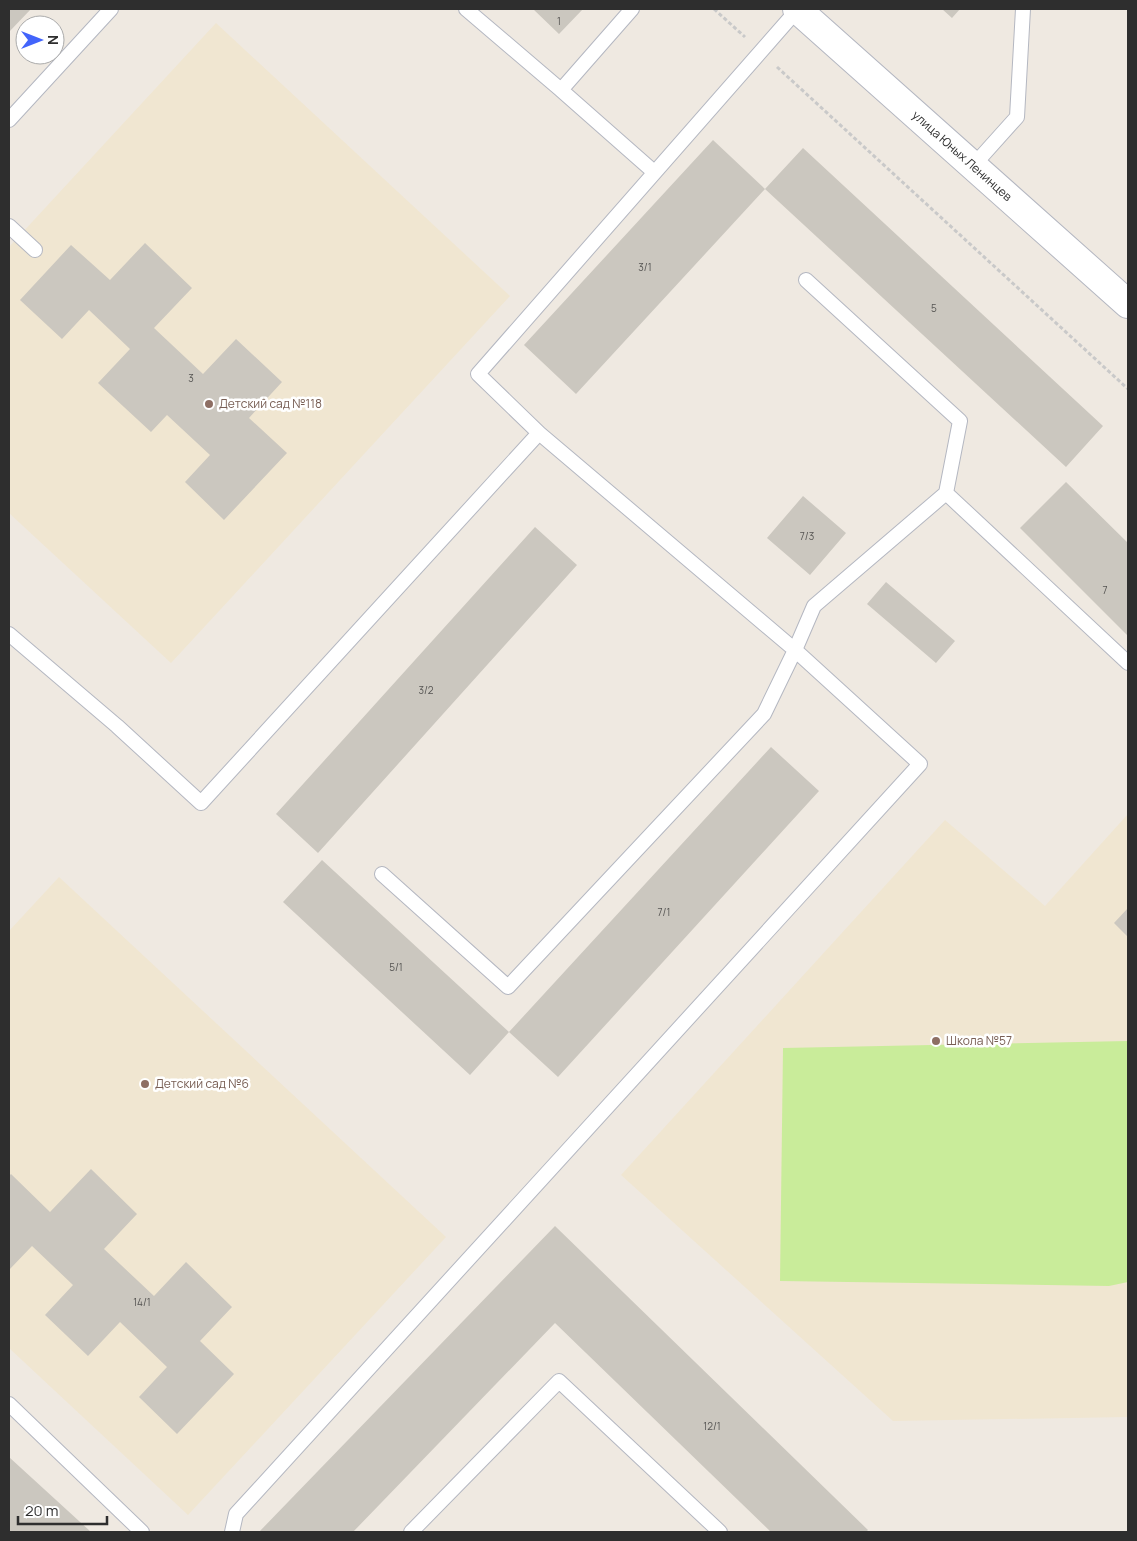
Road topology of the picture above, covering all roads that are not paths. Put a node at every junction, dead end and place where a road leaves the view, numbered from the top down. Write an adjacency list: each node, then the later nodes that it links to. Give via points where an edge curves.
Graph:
1 (111, 9): 7 (lane)
2 (466, 9): 6 (lane)
3 (632, 9): 6 (lane)
4 (798, 9): 8 (street, улица Юных Ленинцев); 9 (lane)
5 (1023, 9): 8 (lane, via 1017,117)
6 (562, 90): 9 (lane)
7 (9, 120)
8 (973, 166): 13 (street, улица Юных Ленинцев)
9 (654, 172): 14 (lane, via 478,374)
10 (9, 226): 11 (lane)
11 (35, 250)
12 (806, 280): 15 (lane, via 960,421)
13 (1128, 304)
14 (539, 433): 16 (lane, via 201,803); 17 (lane)
15 (946, 493): 17 (lane, via 814,606); 18 (lane)
16 (9, 634)
17 (795, 650): 19 (lane, via 764,714 508,987); 22 (lane, via 920,764 236,1514)
18 (1128, 662)
19 (382, 874)
20 (9, 1404): 21 (lane)
21 (142, 1532)
22 (232, 1532)
23 (411, 1532): 24 (lane, via 559,1380)
24 (720, 1532)

